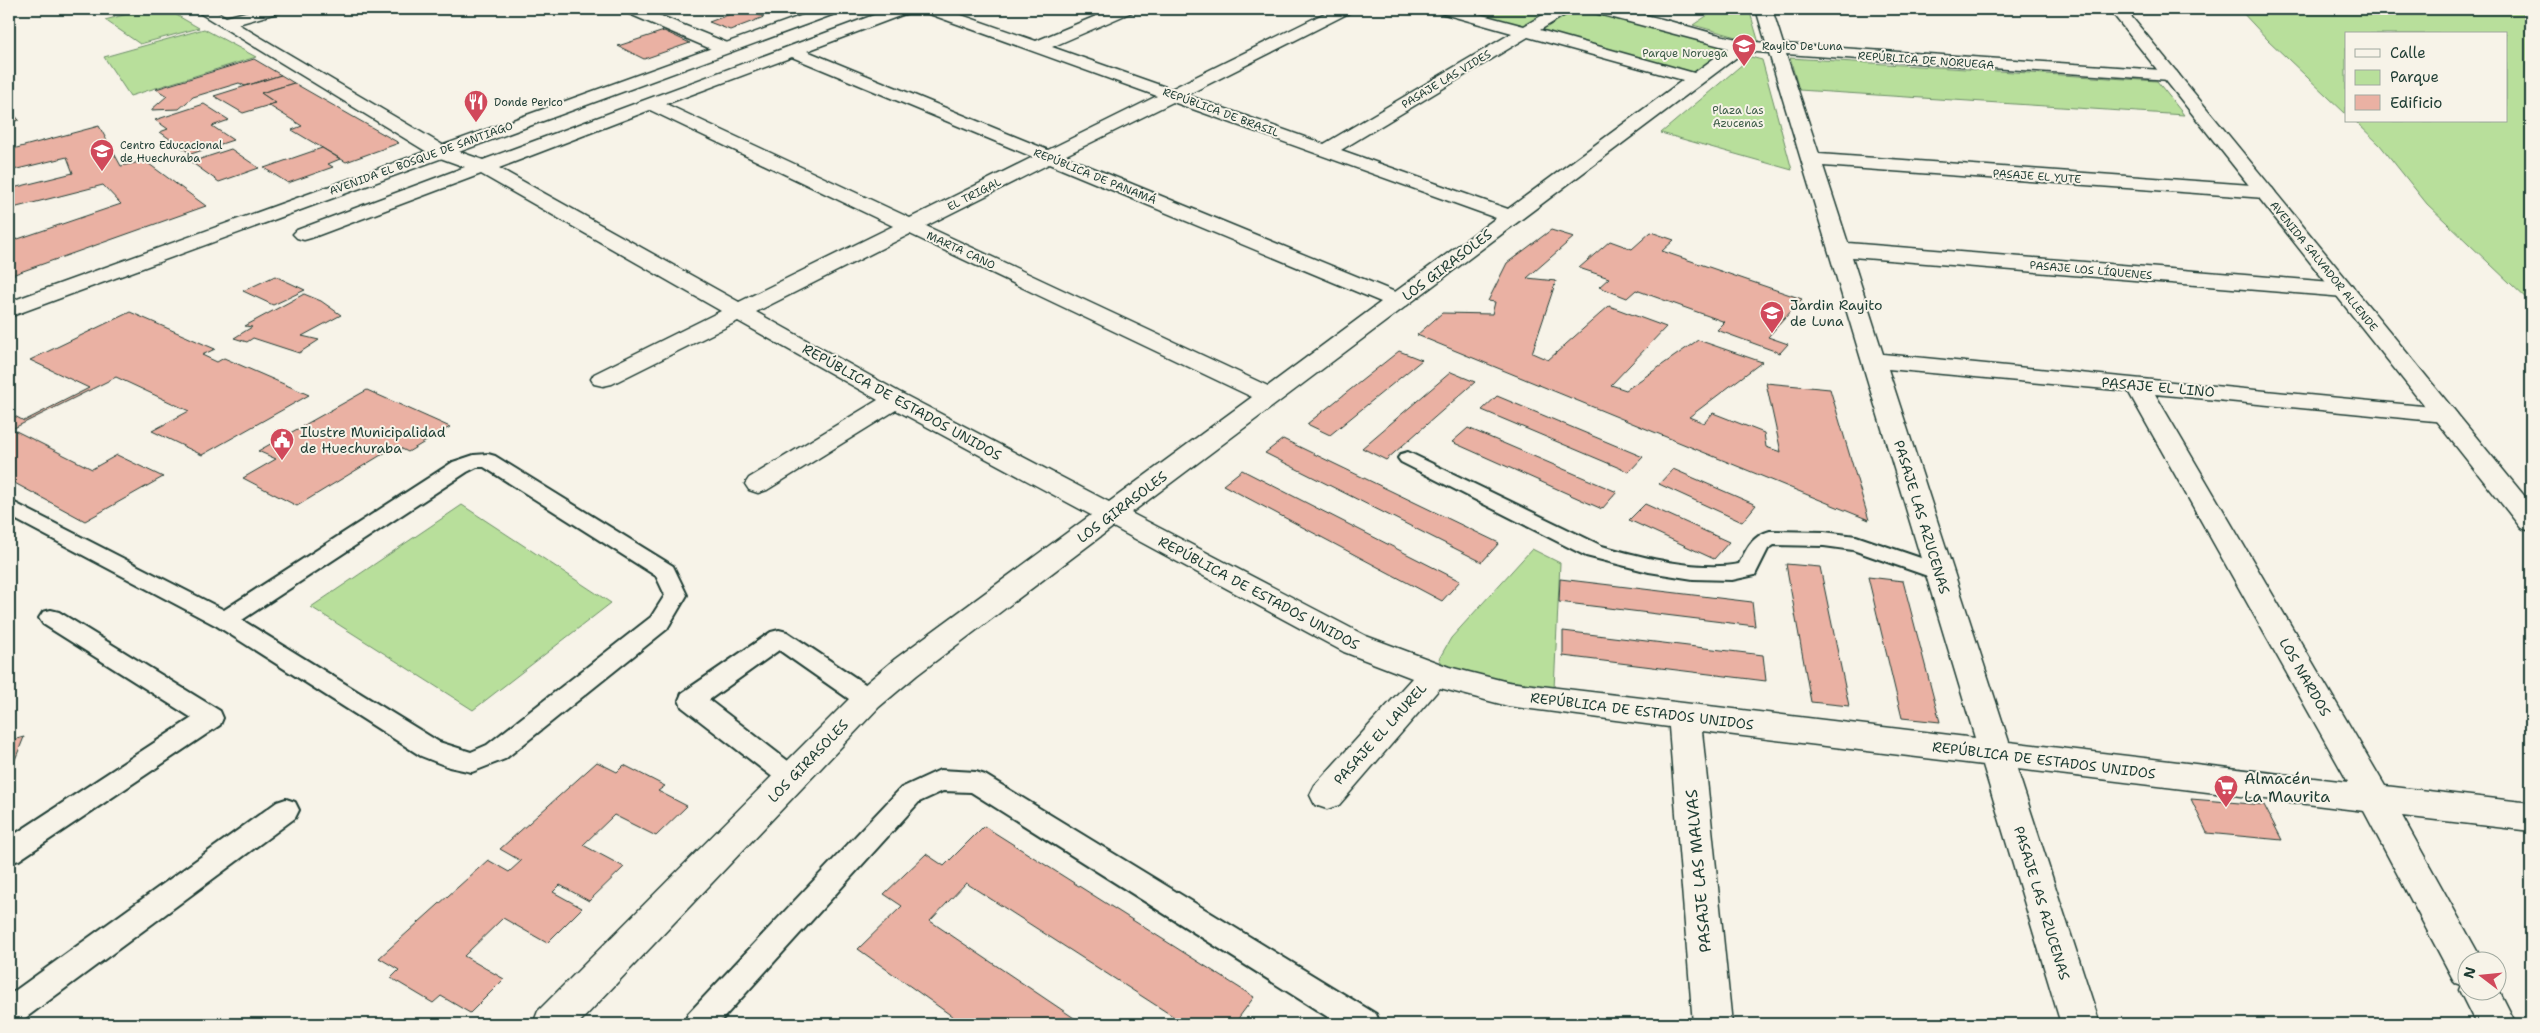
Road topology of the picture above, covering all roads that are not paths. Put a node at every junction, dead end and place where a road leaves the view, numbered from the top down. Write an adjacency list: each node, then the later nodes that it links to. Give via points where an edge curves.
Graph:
1 (201, 9): 14 (street, REPÚBLICA DE ESTADOS UNIDOS)
2 (274, 9): 14 (street)
3 (631, 9): 18 (street)
4 (834, 9): 18 (street, AVENIDA EL BOSQUE DE SANTIAGO)
5 (904, 9): 20 (street)
6 (930, 9): 17 (street, REPÚBLICA DE BRASIL)
7 (1126, 9): 17 (street)
8 (1345, 9): 23 (street, EL TRIGAL)
9 (1443, 9): 15 (street)
10 (1564, 9): 15 (street, PASAJE LAS VIDES)
11 (1597, 9): 16 (street, REPÚBLICA DE NORUEGA)
12 (1764, 9): 19 (street, PASAJE LAS AZUCENAS)
13 (2117, 9): 21 (street, AVENIDA SALVADOR ALLENDE)
14 (224, 23): 26 (street, REPÚBLICA DE ESTADOS UNIDOS)
15 (1526, 32): 22 (street); 25 (street, PASAJE LAS VIDES)
16 (1741, 46): 19 (street, REPÚBLICA DE NORUEGA); 22 (street, LOS GIRASOLES)
17 (1036, 47): 23 (street, REPÚBLICA DE BRASIL)
18 (724, 48): 26 (street, AVENIDA EL BOSQUE DE SANTIAGO)
19 (1776, 50): 21 (street, REPÚBLICA DE NORUEGA); 28 (street, PASAJE LAS AZUCENAS)
20 (792, 51): 24 (street); 27 (street, REPÚBLICA DE PANAMÁ)
21 (2170, 75): 30 (street, AVENIDA SALVADOR ALLENDE)
22 (1698, 79): 31 (street, LOS GIRASOLES)
23 (1174, 94): 25 (street, REPÚBLICA DE BRASIL); 27 (street, EL TRIGAL)
24 (651, 104): 29 (street); 32 (street, MARTA CANO)
25 (1327, 150): 31 (street, REPÚBLICA DE BRASIL)
26 (438, 151): 29 (street, REPÚBLICA DE ESTADOS UNIDOS); 37 (street, AVENIDA EL BOSQUE DE SANTIAGO)
27 (1048, 157): 32 (street, EL TRIGAL); 36 (street, REPÚBLICA DE PANAMÁ)
28 (1809, 159): 30 (street, PASAJE EL YUTE); 34 (street, PASAJE LAS AZUCENAS)
29 (483, 167): 33 (street); 38 (street, REPÚBLICA DE ESTADOS UNIDOS)
30 (2265, 192): 35 (street, AVENIDA SALVADOR ALLENDE)
31 (1512, 217): 36 (street, LOS GIRASOLES)
32 (910, 226): 38 (street, EL TRIGAL); 42 (street, MARTA CANO)
33 (304, 234)
34 (1838, 249): 35 (street, PASAJE LOS LÍQUENES); 39 (street, PASAJE LAS AZUCENAS)
35 (2344, 290): 44 (street, AVENIDA SALVADOR ALLENDE)
36 (1398, 301): 42 (street, LOS GIRASOLES)
37 (9, 310)
38 (739, 312): 40 (street, EL TRIGAL); 43 (street, REPÚBLICA DE ESTADOS UNIDOS)
39 (1872, 360): 41 (street, PASAJE EL LINO); 50 (street, PASAJE LAS AZUCENAS)
40 (603, 380)
41 (2138, 385): 44 (street, PASAJE EL LINO); 59 (street, LOS NARDOS)
42 (1270, 396): 48 (street, LOS GIRASOLES)
43 (896, 400): 46 (street); 48 (street, REPÚBLICA DE ESTADOS UNIDOS)
44 (2444, 414): 49 (street, AVENIDA SALVADOR ALLENDE)
45 (1408, 458): 50 (lane, via 1594,551 1620,559 1712,574 1734,574 1747,570 1759,544 1770,538 1824,539 1856,542)
46 (758, 484)
47 (9, 507): 52 (lane)
48 (1111, 515): 53 (street, REPÚBLICA DE ESTADOS UNIDOS, via 1354,644); 54 (street, LOS GIRASOLES, via 906,667)
49 (2531, 522)
50 (1939, 572): 56 (street, PASAJE LAS AZUCENAS)
51 (51, 618): 62 (lane, via 211,718)
52 (225, 620): 52 (lane, via 430,749 472,762 496,752 659,623 676,595 665,571 488,460 460,467)
53 (1434, 674): 55 (street, REPÚBLICA DE ESTADOS UNIDOS, via 1508,694); 58 (street, PASAJE EL LAUREL)
54 (868, 699): 57 (street, LOS GIRASOLES); 57 (lane, via 779,638 691,700)
55 (1684, 717): 56 (street, REPÚBLICA DE ESTADOS UNIDOS); 69 (street, PASAJE LAS MALVAS)
56 (1996, 754): 59 (street, REPÚBLICA DE ESTADOS UNIDOS); 70 (street, PASAJE LAS AZUCENAS)
57 (792, 778): 66 (street, LOS GIRASOLES)
58 (1326, 795)
59 (2375, 799): 61 (street, REPÚBLICA DE ESTADOS UNIDOS); 63 (street, LOS NARDOS)
60 (286, 810): 65 (lane)
61 (2531, 817)
62 (9, 852)
63 (2458, 953)
64 (2483, 1000): 71 (street)
65 (9, 1012)
66 (552, 1024)
67 (699, 1024): 68 (lane, via 910,795 940,780 976,782)
68 (1365, 1024)
69 (1712, 1024)
70 (2080, 1024)
71 (2496, 1024)

